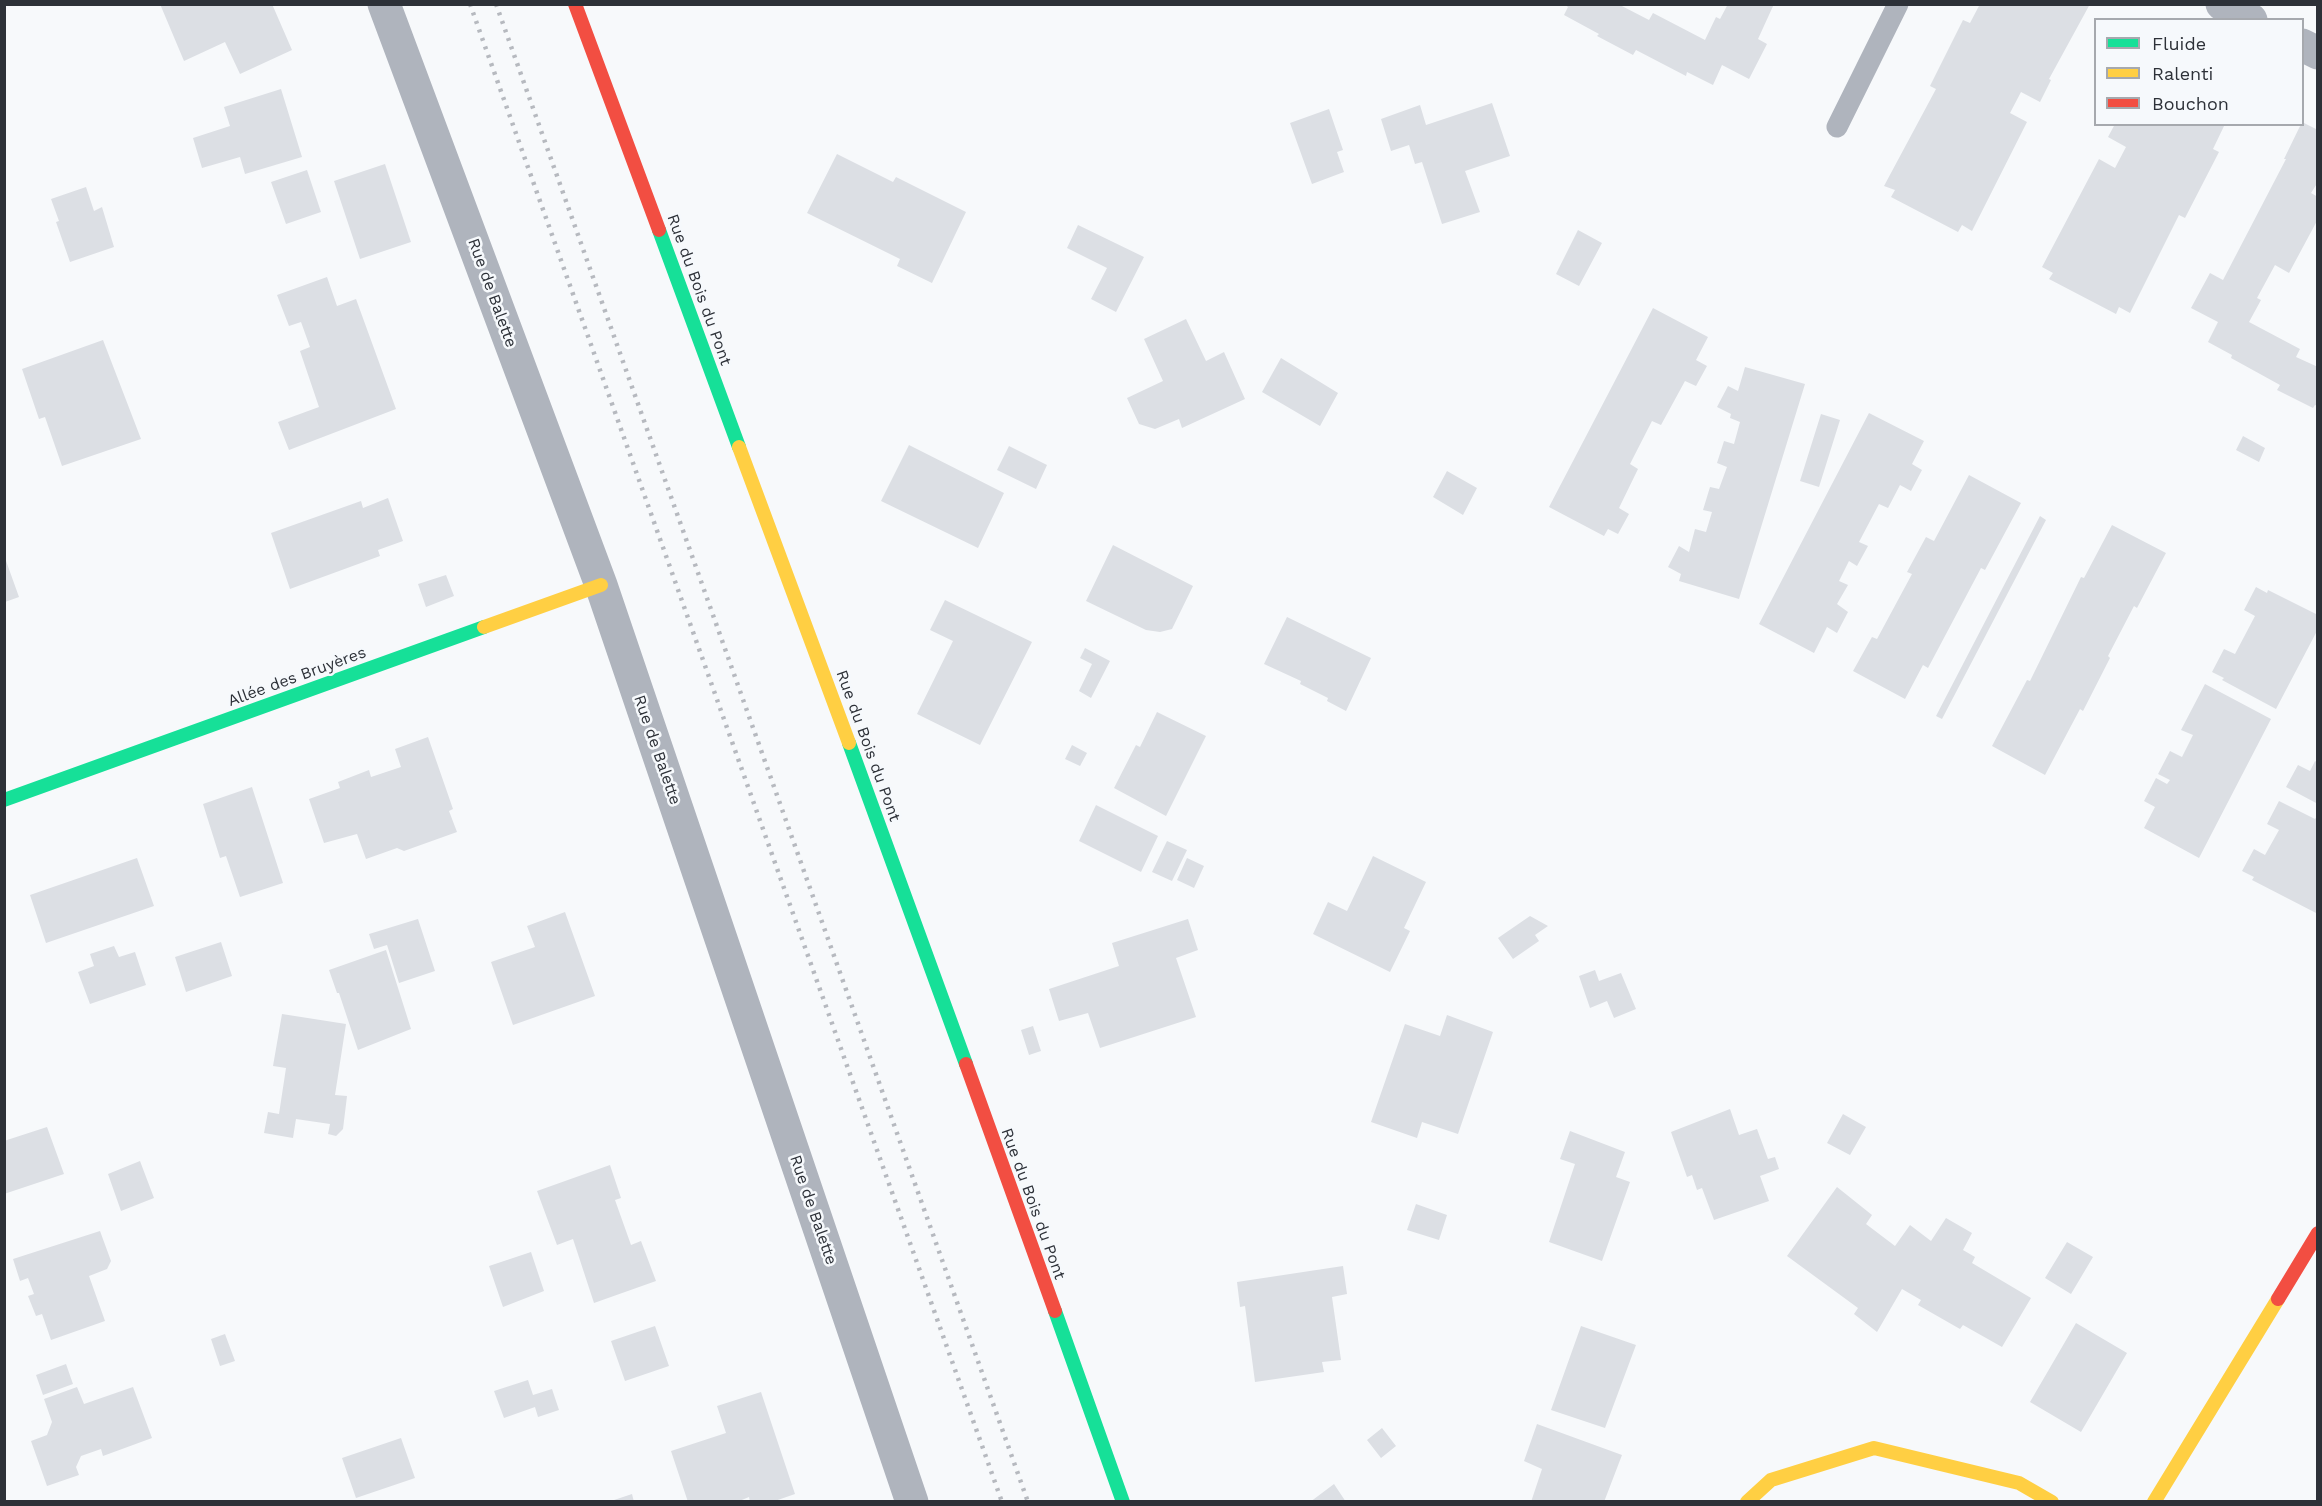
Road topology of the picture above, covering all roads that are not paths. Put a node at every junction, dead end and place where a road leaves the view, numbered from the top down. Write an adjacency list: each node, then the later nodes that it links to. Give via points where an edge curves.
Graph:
1 (384, 4): 9 (street, Rue de Balette)
2 (575, 4): 13 (street, Rue du Bois du Pont, via 895,867)
3 (1898, 4): 8 (lane)
4 (2222, 4): 5 (street)
5 (2247, 18)
6 (2304, 46): 7 (street)
7 (2318, 53)
8 (1837, 127)
9 (601, 585): 10 (street, Allée des Bruyères); 12 (street, Rue de Balette)
10 (4, 800)
11 (2318, 1233): 16 (street)
12 (912, 1502)
13 (1124, 1502)
14 (1747, 1502): 15 (street, via 1771,1480 1874,1448 2019,1483)
15 (2052, 1502)
16 (2154, 1502)

